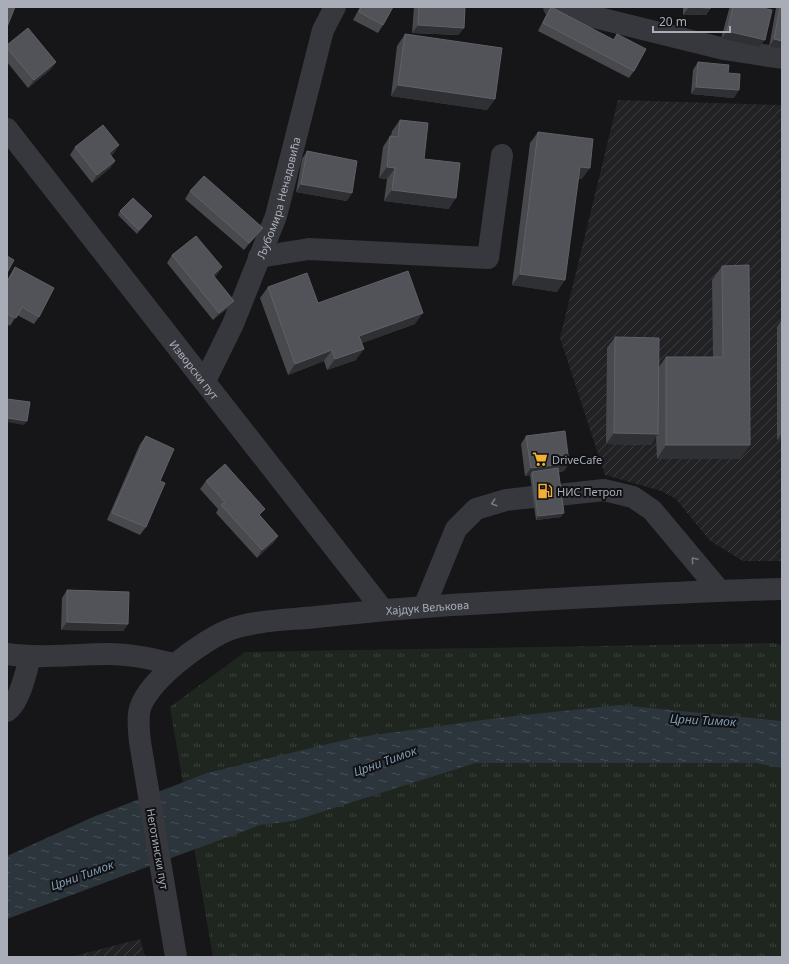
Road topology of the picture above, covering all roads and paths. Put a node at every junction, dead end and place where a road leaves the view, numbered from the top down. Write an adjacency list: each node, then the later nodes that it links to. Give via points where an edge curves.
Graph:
1 (335, 7): 6 (street, Љубомира Ненадовића, via 323,30 276,216)
2 (554, 7): 3 (street, via 724,49)
3 (782, 58)
4 (7, 129): 7 (street, Изворски пут)
5 (502, 155): 6 (street, via 488,258 309,249)
6 (259, 257): 7 (street, Љубомира Ненадовића, via 233,324)
7 (205, 381): 13 (street, Изворски пут)
8 (558, 495): 11 (street, one-way to 8, via 652,510 633,497 604,490)
9 (533, 497): 12 (street, one-way to 12, via 506,500 476,509 456,528)
10 (782, 589): 11 (street, Хајдук Вељкова)
11 (719, 590): 12 (street, Хајдук Вељкова)
12 (424, 607): 13 (street, Хајдук Вељкова)
13 (383, 610): 16 (street, Хајдук Вељкова, via 256,623 230,630)
14 (7, 654): 15 (street)
15 (30, 657): 16 (street, via 131,655); 17 (street, via 22,688)
16 (174, 664): 18 (street, Хајдук Вељкова, via 145,697 139,713)
17 (7, 711)
18 (140, 742): 19 (street, Неготински пут)
19 (176, 957)

